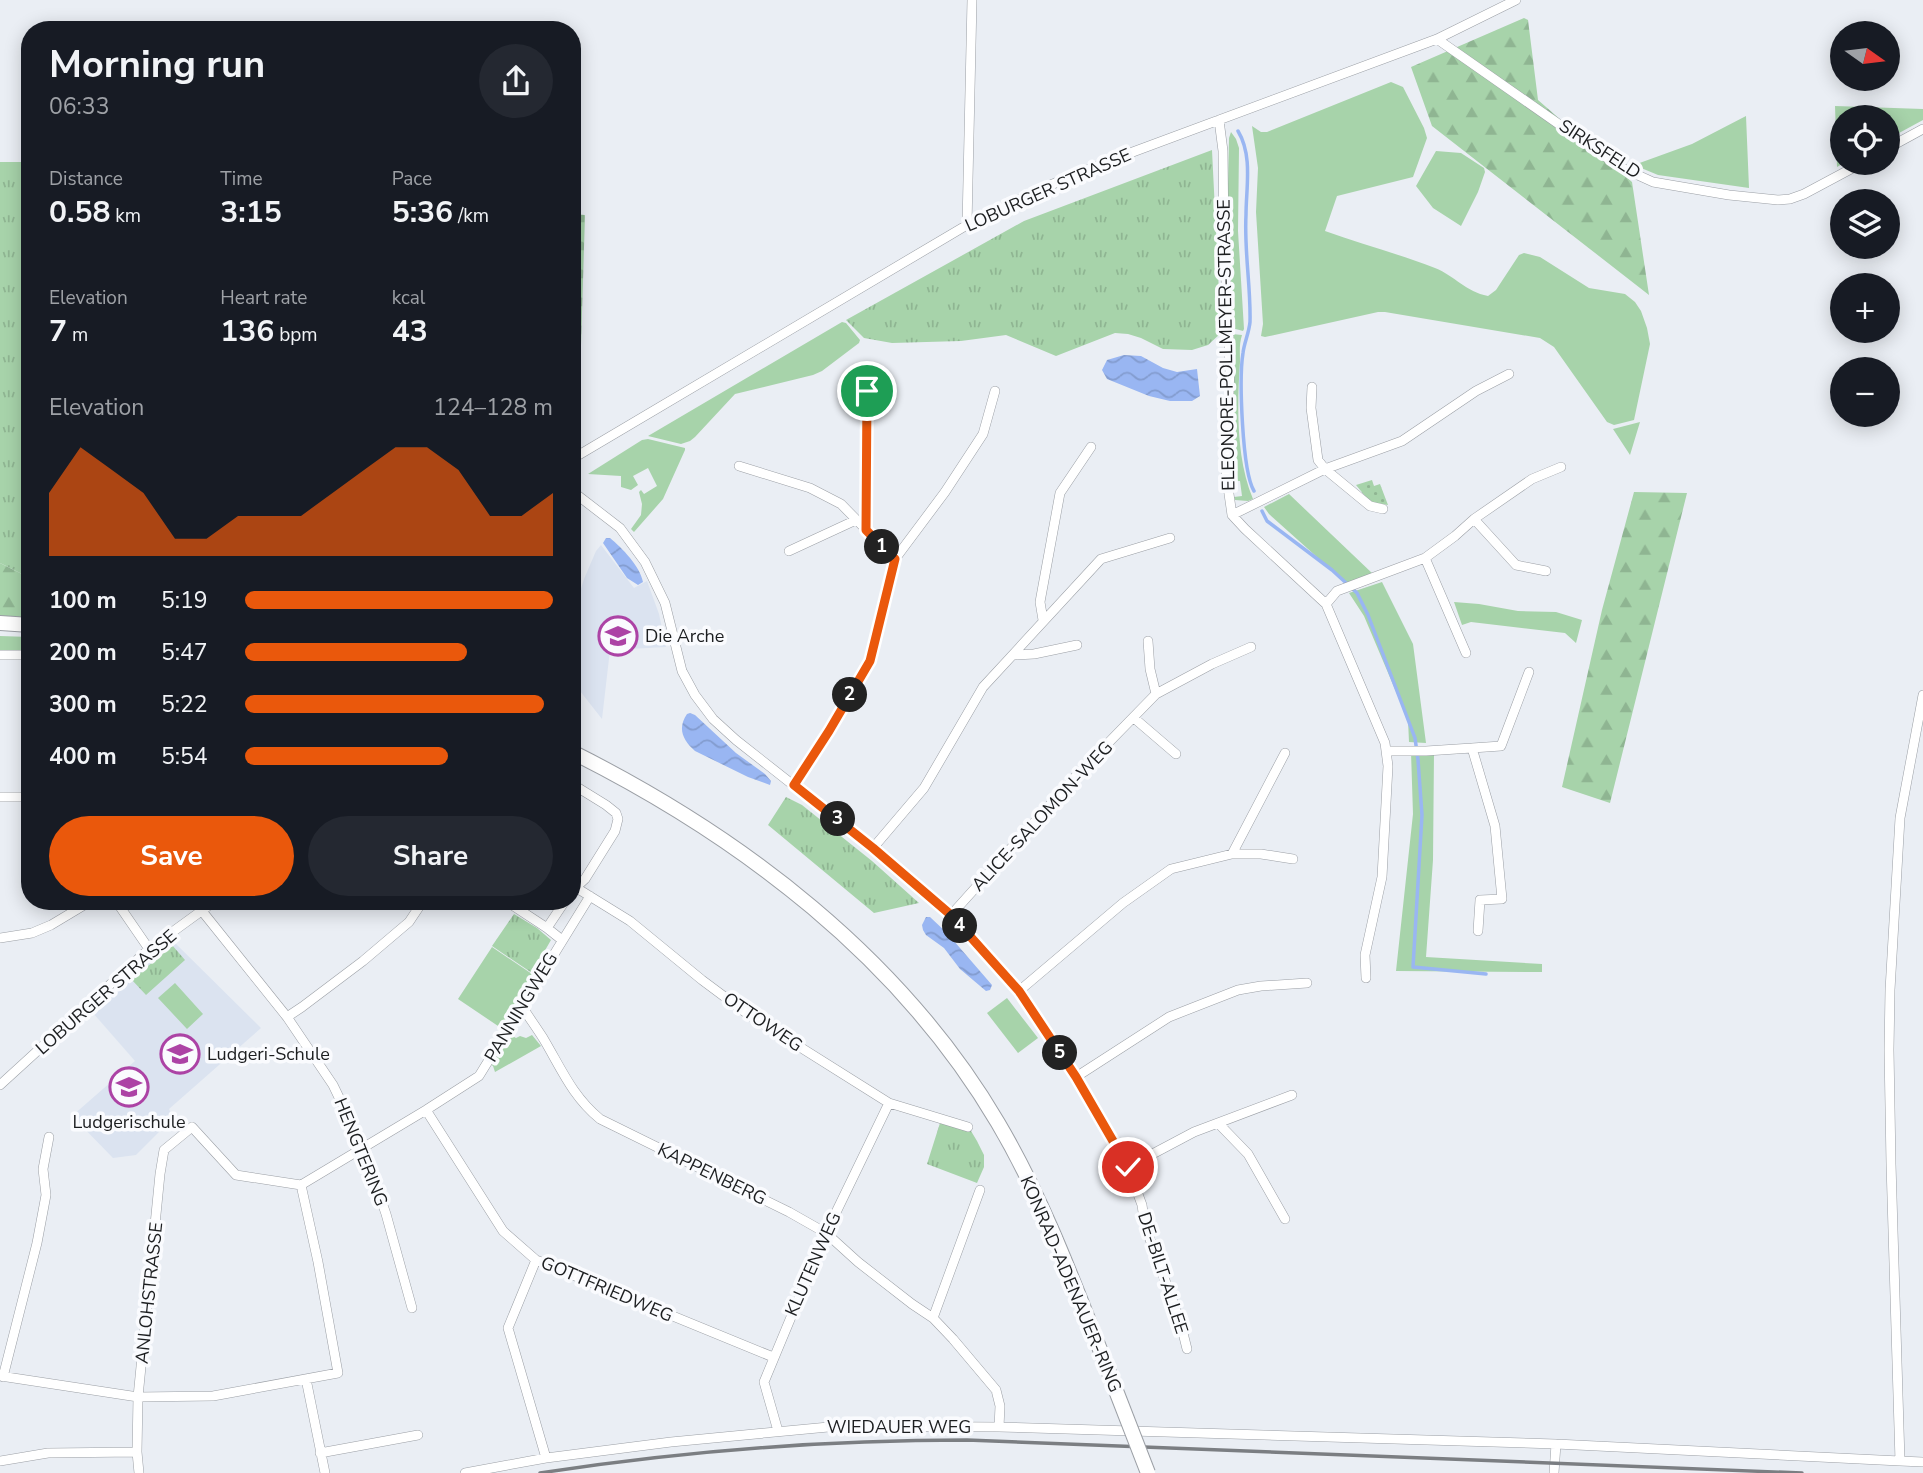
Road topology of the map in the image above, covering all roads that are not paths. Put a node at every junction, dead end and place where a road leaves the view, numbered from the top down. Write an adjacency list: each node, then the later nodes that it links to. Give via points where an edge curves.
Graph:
1 (972, 0): 8 (street)
2 (1516, 0): 3 (street, LOBURGER STRASSE)
3 (1437, 39): 4 (street, LOBURGER STRASSE); 7 (street, SIRKSFELD, via 1620,167 1653,182 1765,200 1790,199)
4 (1219, 120): 8 (street, LOBURGER STRASSE, via 1043,188); 20 (street, ELEONORE-POLLMEYER-STRASSE, via 1230,367 1226,473)
5 (1923, 129): 6 (street)
6 (1900, 141)
7 (1840, 175)
8 (967, 225): 14 (street, LOBURGER STRASSE)
9 (1509, 374): 17 (street, via 1402,441)
10 (1312, 387): 17 (street, via 1318,460)
11 (867, 391): 23 (street)
12 (995, 391): 27 (street, via 983,434)
13 (1091, 447): 30 (street, via 1060,493 1040,601)
14 (581, 454)
15 (739, 466): 22 (street, via 810,488 841,504)
16 (1561, 467): 21 (street, via 1532,479)
17 (1325, 469): 19 (street, via 1370,506); 20 (street)
18 (581, 498): 49 (street, DE-BILT-ALLEE, via 620,528 645,562 665,603 682,671 695,695 724,730)
19 (1383, 509)
20 (1232, 515): 29 (street, ELEONORE-POLLMEYER-STRASSE)
21 (1474, 519): 26 (street); 28 (street, via 1516,565)
22 (856, 520): 23 (street); 25 (street)
23 (866, 530): 27 (street)
24 (1170, 538): 30 (street, via 1101,559)
25 (789, 551)
26 (1424, 558): 29 (street, via 1337,590); 36 (street)
27 (895, 559): 49 (street, via 870,661)
28 (1546, 571)
29 (1326, 604): 45 (street, ELEONORE-POLLMEYER-STRASSE)
30 (1043, 620): 39 (street)
31 (0, 624): 32 (main road)
32 (21, 625)
33 (1148, 641): 41 (street)
34 (1077, 646): 39 (street)
35 (1251, 647): 41 (street, ALICE-SALOMON-WEG)
36 (1466, 653)
37 (0, 655): 38 (street)
38 (21, 655)
39 (1014, 655): 53 (street, via 983,687 924,788)
40 (1529, 672): 44 (street, via 1501,746)
41 (1156, 694): 43 (street, ALICE-SALOMON-WEG)
42 (1923, 695): 106 (street, via 1900,818 1890,990)
43 (1133, 718): 47 (street); 65 (street, ALICE-SALOMON-WEG)
44 (1472, 748): 45 (street); 67 (street, via 1495,826 1502,899 1480,900)
45 (1386, 751): 71 (street, ELEONORE-POLLMEYER-STRASSE, via 1382,877 1365,955)
46 (1286, 753): 54 (street)
47 (1176, 754)
48 (581, 757): 111 (main road, KONRAD-ADENAUER-RING, bridge, via 664,802 744,854 863,953 939,1038 1013,1150 1045,1213)
49 (794, 785): 53 (street, DE-BILT-ALLEE)
50 (581, 790): 56 (street, via 616,813 618,824)
51 (0, 797): 52 (street)
52 (21, 797)
53 (873, 848): 65 (street, DE-BILT-ALLEE)
54 (1232, 854): 55 (street); 73 (street, via 1171,869)
55 (1293, 859)
56 (581, 882)
57 (581, 892): 58 (street, OTTOWEG)
58 (590, 896): 69 (street, PANNINGWEG); 79 (street, OTTOWEG, via 631,921 749,1015)
59 (76, 910): 68 (street, via 32,933)
60 (122, 910): 70 (street)
61 (417, 910): 75 (street, via 372,953)
62 (520, 910): 66 (street)
63 (559, 910): 66 (street, PANNINGWEG)
64 (202, 911): 70 (street, LOBURGER STRASSE); 75 (street, HENGTERING)
65 (951, 915): 73 (street, DE-BILT-ALLEE)
66 (547, 928): 69 (street, PANNINGWEG)
67 (1478, 931)
68 (0, 938)
69 (562, 940): 74 (street, PANNINGWEG)
70 (149, 949): 77 (street, LOBURGER STRASSE)
71 (1366, 978)
72 (1307, 983): 76 (street, via 1238,990 1169,1017)
73 (1019, 991): 76 (street, DE-BILT-ALLEE)
74 (521, 1005): 80 (street, PANNINGWEG, via 479,1076); 89 (street, KAPPENBERG, via 574,1092 600,1119)
75 (287, 1017): 84 (street, HENGTERING, via 333,1085)
76 (1076, 1077): 85 (street, DE-BILT-ALLEE)
77 (0, 1085)
78 (1292, 1095): 81 (street)
79 (889, 1103): 82 (street, OTTOWEG); 89 (street, KLUTENWEG)
80 (426, 1110): 84 (street, PANNINGWEG); 90 (street, GOTTFRIEDWEG, via 503,1231)
81 (1219, 1123): 85 (street); 88 (street, via 1248,1154)
82 (968, 1127)
83 (49, 1137): 95 (street, via 43,1169 46,1195 37,1243)
84 (363, 1147): 86 (street, PANNINGWEG); 91 (street, HENGTERING)
85 (1128, 1167): 93 (street, DE-BILT-ALLEE)
86 (301, 1185): 96 (street, via 338,1373); 97 (street, ANLOHSTRASSE, via 236,1175 192,1127 164,1150)
87 (980, 1190): 92 (street)
88 (1285, 1219)
89 (826, 1233): 92 (street, KAPPENBERG); 94 (street, KLUTENWEG)
90 (537, 1260): 94 (street, GOTTFRIEDWEG); 104 (street, via 508,1328)
91 (412, 1308)
92 (933, 1318): 98 (street, KAPPENBERG, via 996,1390)
93 (1187, 1349)
94 (773, 1357): 99 (street, KLUTENWEG, via 764,1382)
95 (2, 1377): 97 (street)
96 (306, 1380): 97 (street, via 213,1396); 103 (street)
97 (138, 1397): 102 (street, ANLOHSTRASSE)
98 (999, 1427): 99 (street, WIEDAUER WEG, via 839,1426); 101 (street, WIEDAUER WEG)
99 (778, 1431): 104 (street, WIEDAUER WEG)
100 (418, 1435): 103 (street)
101 (1556, 1444): 106 (street, WIEDAUER WEG); 112 (street)
102 (137, 1452): 105 (street, via 48,1454); 108 (street, ANLOHSTRASSE)
103 (320, 1453): 109 (street)
104 (546, 1458): 110 (street, WIEDAUER WEG)
105 (0, 1461)
106 (1899, 1461): 107 (street, WIEDAUER WEG)
107 (1923, 1462)
108 (139, 1473)
109 (325, 1473)
110 (465, 1473)
111 (1148, 1473)
112 (1554, 1473)

